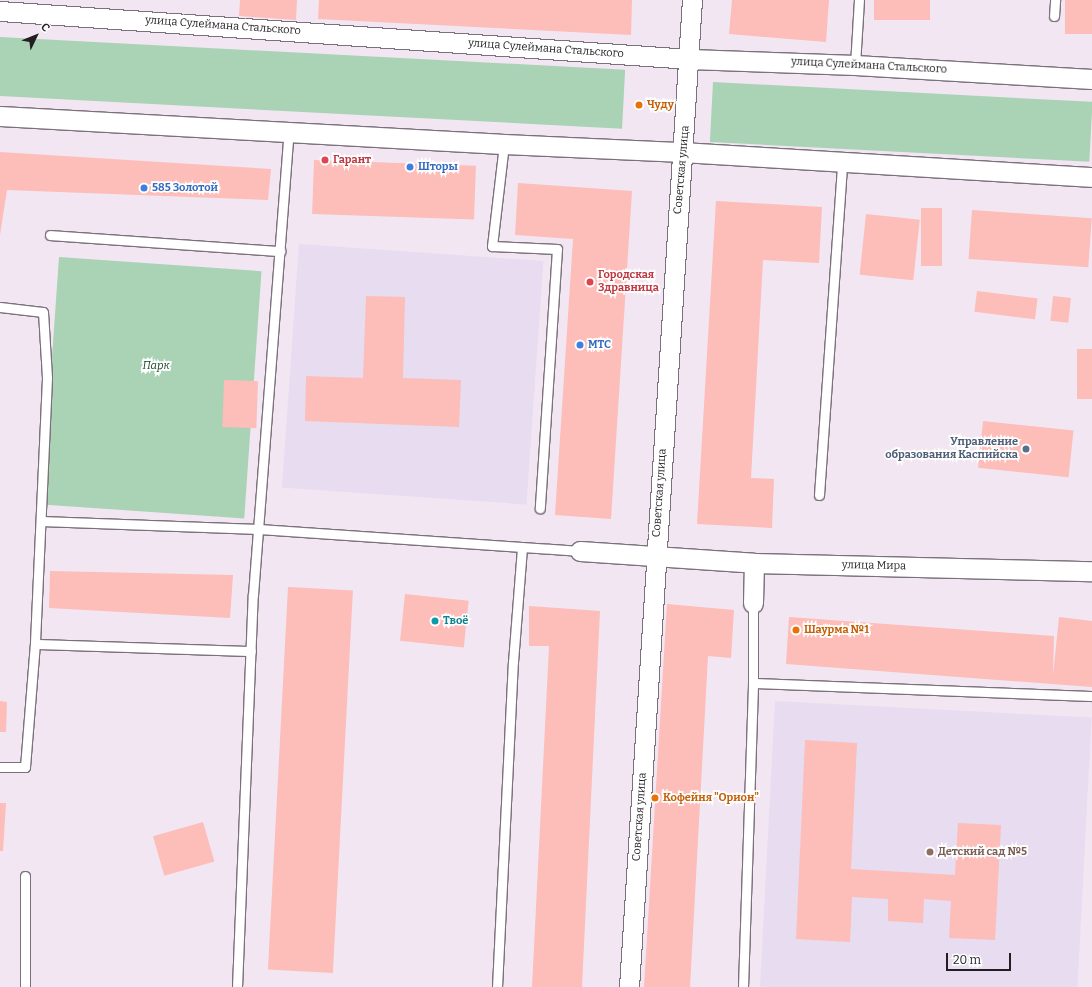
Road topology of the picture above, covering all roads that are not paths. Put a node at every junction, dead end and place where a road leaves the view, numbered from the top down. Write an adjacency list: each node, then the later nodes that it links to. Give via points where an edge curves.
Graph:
1 (692, 0): 6 (street, Советская улица)
2 (859, 0): 7 (lane)
3 (1055, 0): 5 (lane)
4 (0, 11): 6 (street, улица Сулеймана Стальского)
5 (1054, 16)
6 (690, 59): 7 (street, улица Сулеймана Стальского); 12 (street, Советская улица)
7 (855, 65): 8 (street, улица Сулеймана Стальского)
8 (1092, 79)
9 (0, 116): 10 (street)
10 (290, 132): 11 (street); 16 (lane)
11 (504, 144): 12 (street); 19 (lane, via 492,246 557,249)
12 (683, 152): 13 (street); 24 (street, Советская улица)
13 (842, 164): 14 (street); 18 (lane)
14 (1092, 178)
15 (50, 235): 16 (lane)
16 (280, 251): 21 (lane)
17 (0, 307): 20 (lane, via 43,312 48,378)
18 (819, 496)
19 (540, 508)
20 (41, 521): 21 (lane); 28 (lane)
21 (259, 530): 22 (lane); 29 (lane)
22 (522, 547): 23 (lane); 36 (lane, via 513,662)
23 (580, 551): 24 (street, улица Мира)
24 (656, 556): 25 (street, улица Мира); 37 (street, Советская улица)
25 (754, 563): 26 (street, улица Мира); 27 (street)
26 (1092, 571)
27 (753, 603): 30 (lane)
28 (35, 644): 29 (lane); 32 (lane, via 25,767)
29 (251, 651): 35 (lane)
30 (753, 684): 31 (lane); 38 (lane)
31 (1092, 696)
32 (0, 767)
33 (25, 876): 34 (lane)
34 (25, 987)
35 (237, 987)
36 (497, 987)
37 (629, 987)
38 (743, 987)

